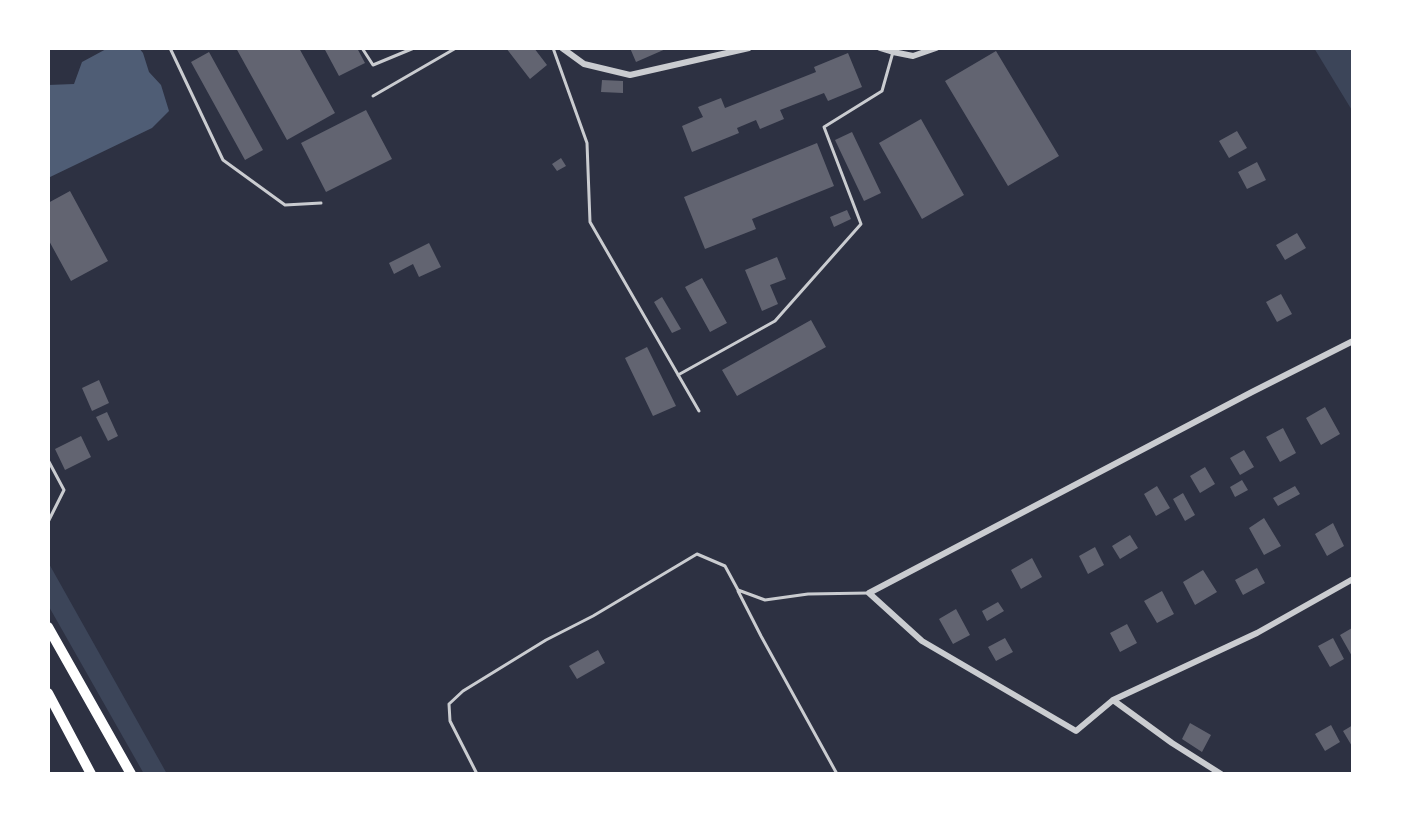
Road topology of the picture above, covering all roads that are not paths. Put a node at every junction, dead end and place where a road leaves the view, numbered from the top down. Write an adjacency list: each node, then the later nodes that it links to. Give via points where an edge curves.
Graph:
1 (170, 48): 12 (lane, via 223,160 285,205)
2 (362, 48): 3 (lane, via 373,65)
3 (414, 48)
4 (456, 48): 11 (lane)
5 (553, 48): 14 (lane, via 587,143 590,222)
6 (562, 48): 7 (street, via 584,64 630,75)
7 (749, 48)
8 (880, 48): 10 (street)
9 (936, 48): 10 (street, via 913,56)
10 (893, 52): 14 (lane, via 882,91 824,128 861,224 776,321)
11 (373, 96)
12 (321, 203)
13 (1353, 341): 20 (street)
14 (678, 375): 15 (lane)
15 (699, 411)
16 (48, 460): 17 (lane, via 64,490)
17 (48, 522)
18 (1353, 579): 23 (street, via 1257,633)
19 (738, 590): 20 (lane, via 765,600 808,594); 26 (lane, via 725,566 697,554 463,691 449,704 450,721); 27 (lane)
20 (869, 593): 23 (street, via 922,641 1076,731)
21 (48, 627): 25 (main road)
22 (48, 693): 24 (main road)
23 (1113, 700): 28 (street)
24 (91, 774)
25 (131, 774)
26 (477, 774)
27 (837, 774)
28 (1221, 774)

